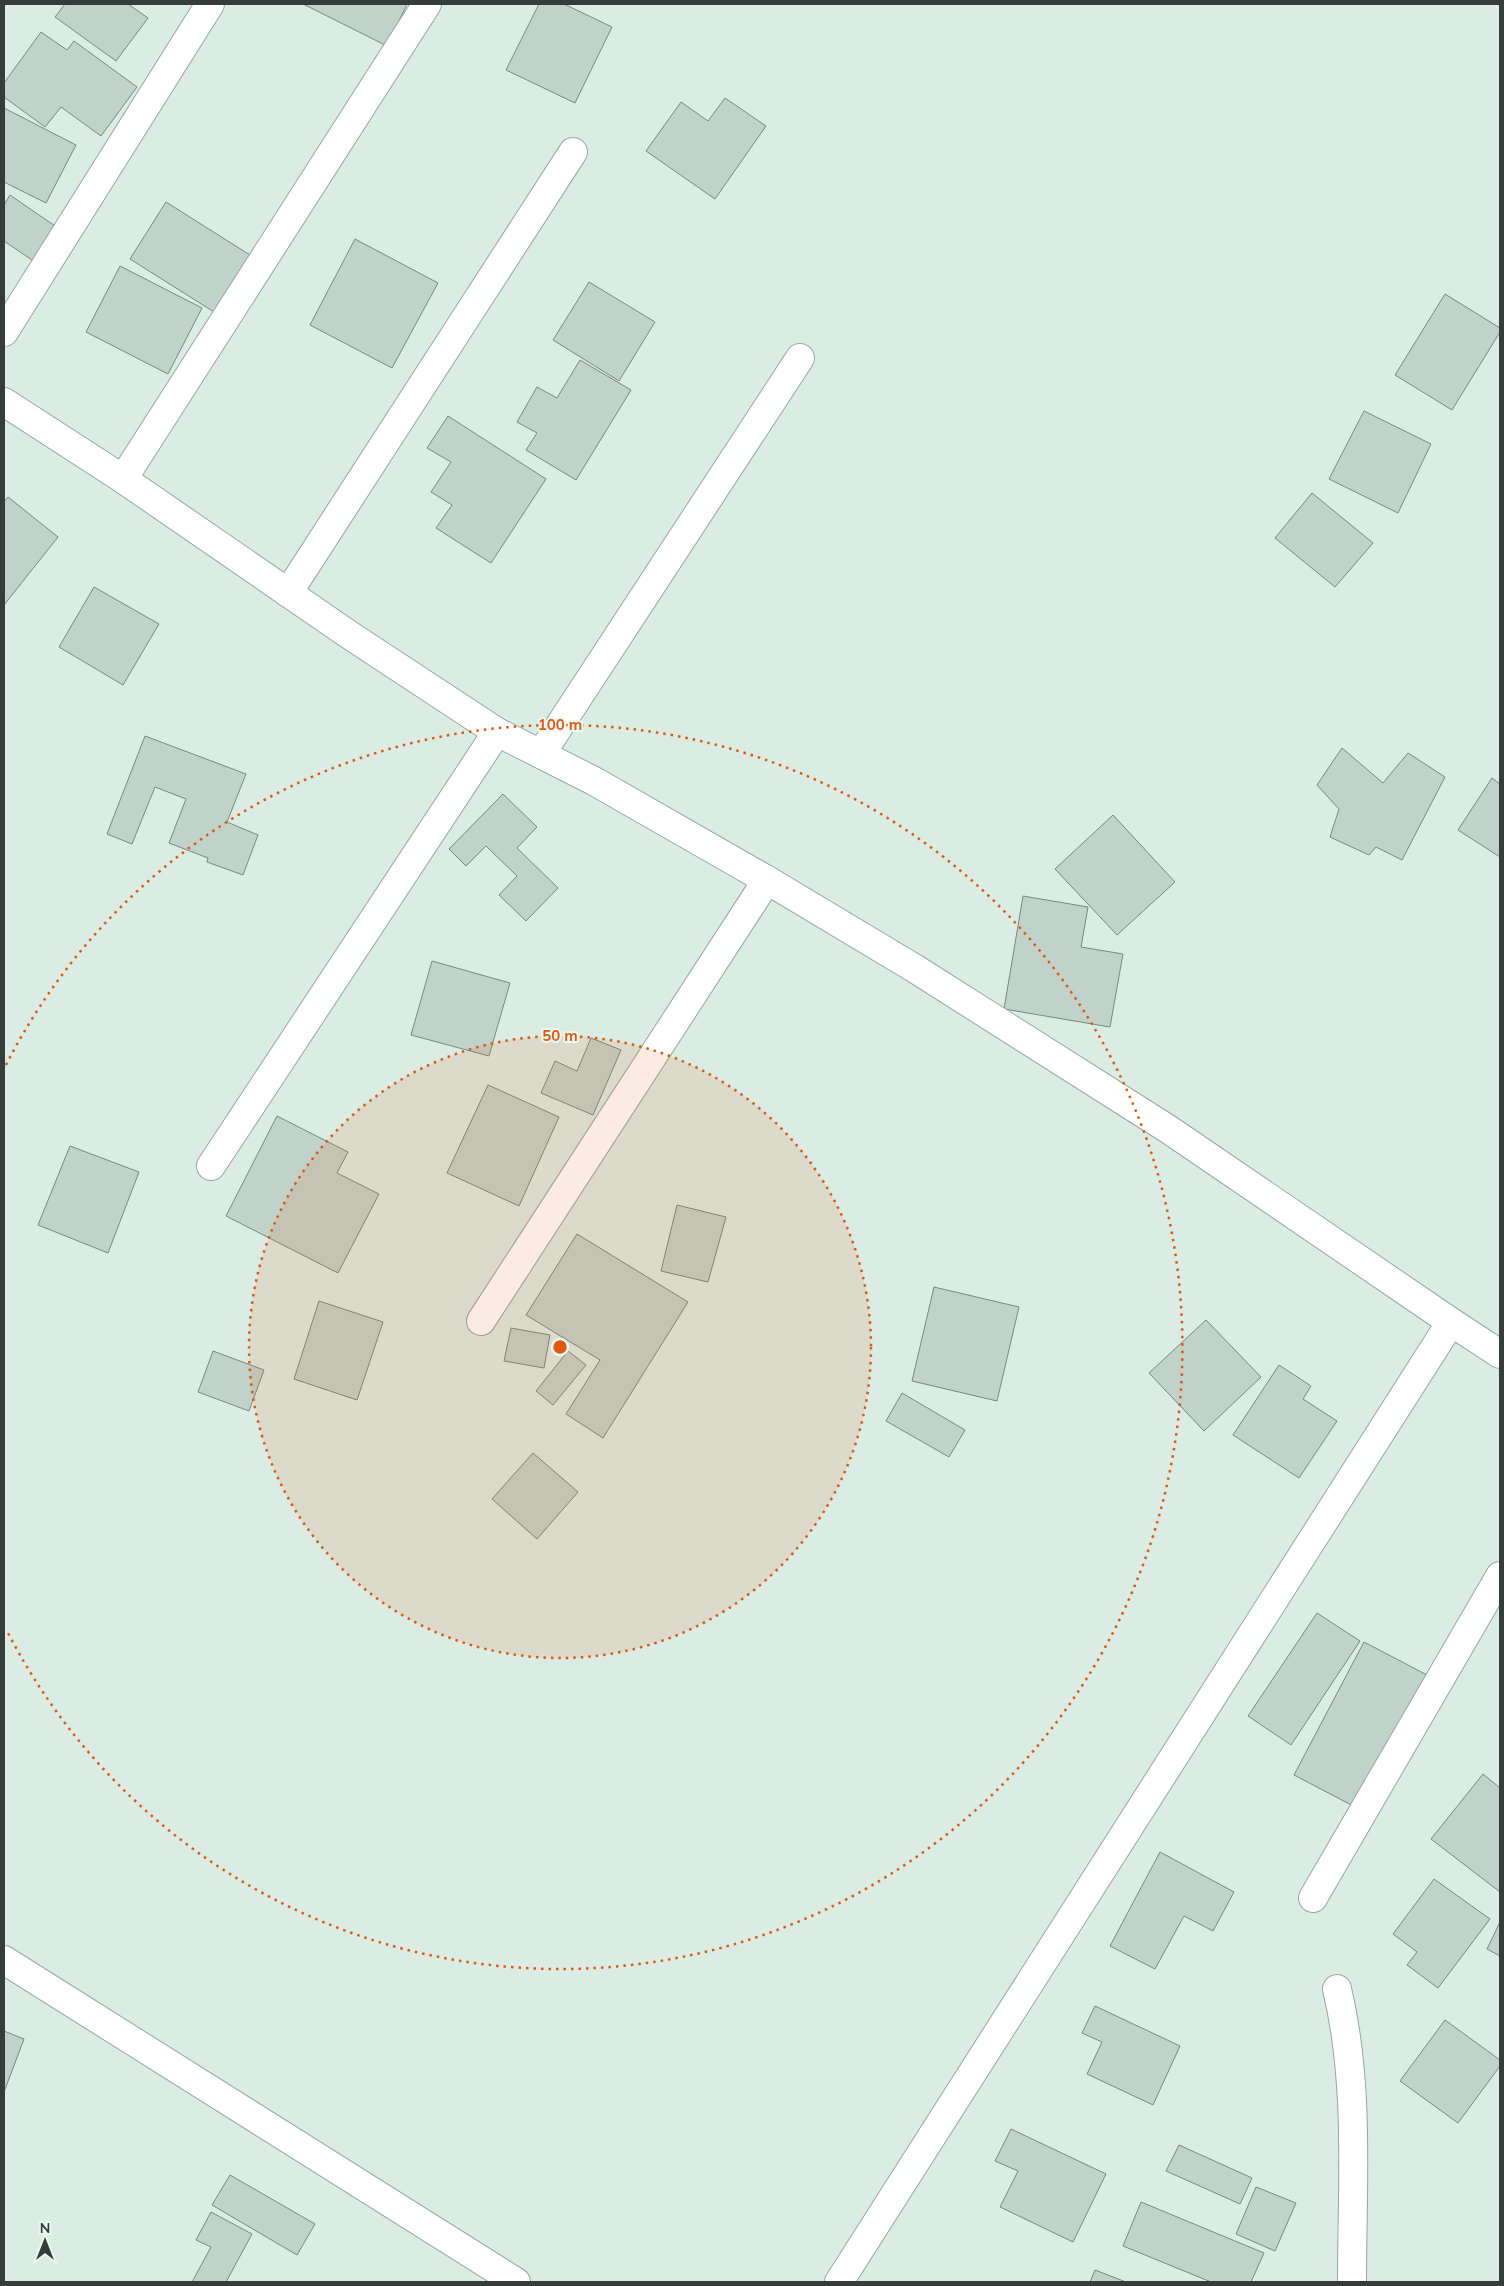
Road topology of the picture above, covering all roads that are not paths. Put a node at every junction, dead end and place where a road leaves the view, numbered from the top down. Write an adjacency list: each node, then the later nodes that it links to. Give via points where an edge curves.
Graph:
1 (210, 4): 4 (street)
2 (427, 4): 7 (street)
3 (573, 152): 8 (street)
4 (4, 332)
5 (800, 358): 10 (street)
6 (4, 402): 7 (street)
7 (124, 479): 8 (street)
8 (288, 593): 9 (street)
9 (496, 732): 10 (street); 12 (street)
10 (542, 754): 11 (street)
11 (767, 880): 13 (street); 14 (street, via 914,968 1168,1129)
12 (211, 1166)
13 (481, 1321)
14 (1451, 1322): 15 (street); 21 (street)
15 (1500, 1354)
16 (1500, 1576): 17 (street)
17 (1313, 1898)
18 (4, 1960): 20 (street)
19 (1337, 1989): 22 (street, via 1345,2023 1353,2092)
20 (516, 2282)
21 (839, 2282)
22 (1352, 2282)

